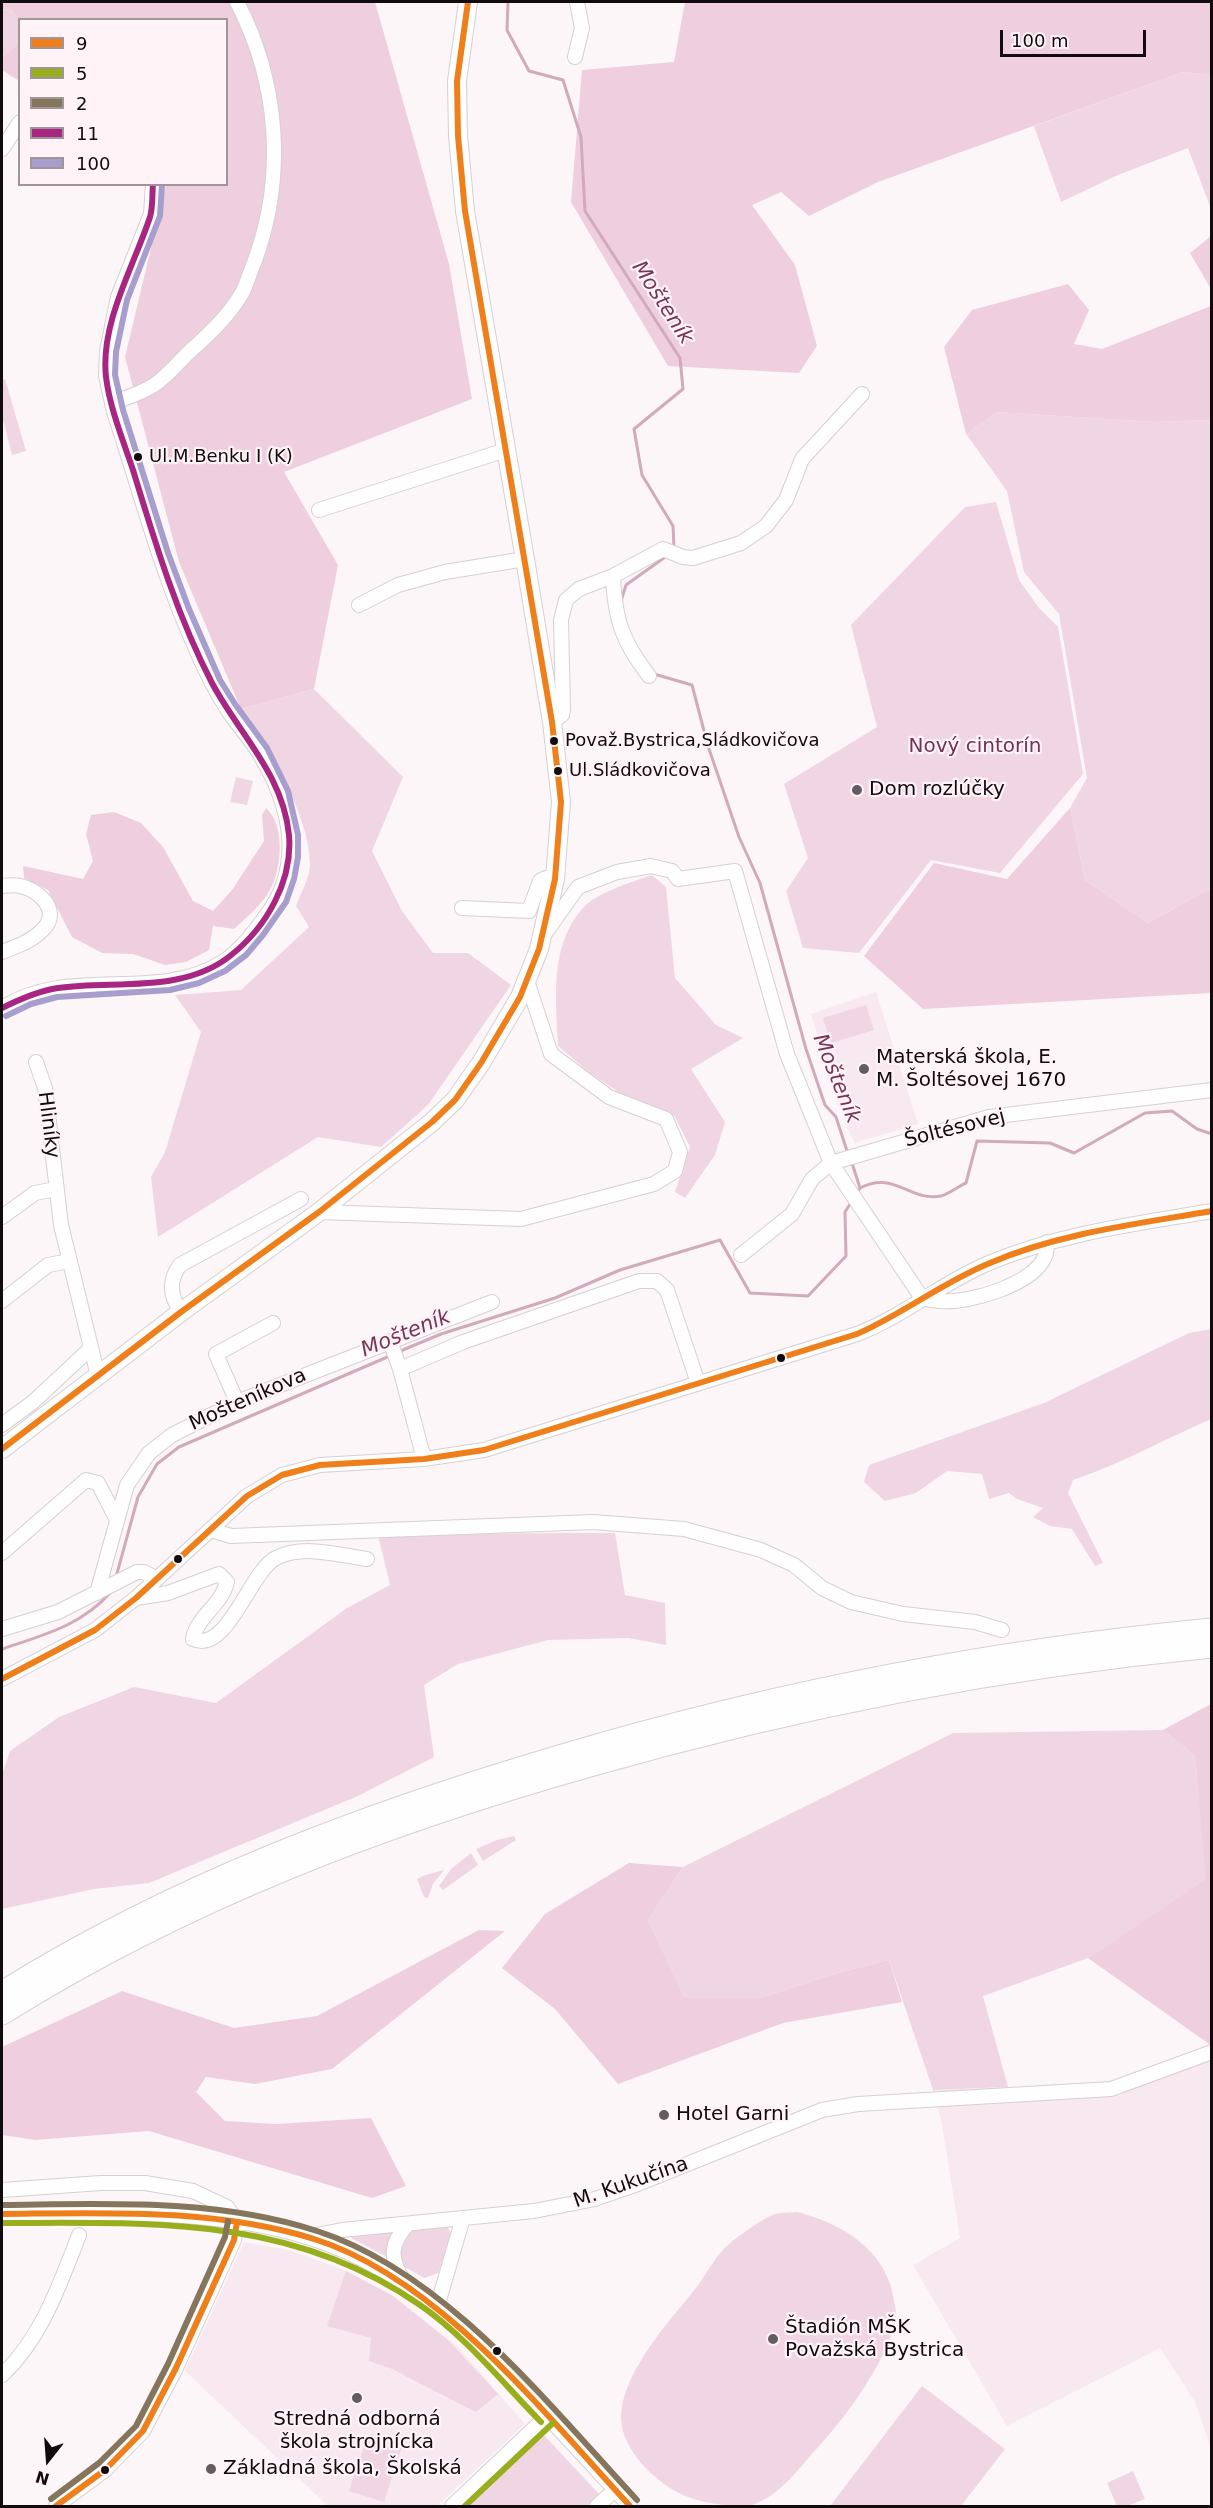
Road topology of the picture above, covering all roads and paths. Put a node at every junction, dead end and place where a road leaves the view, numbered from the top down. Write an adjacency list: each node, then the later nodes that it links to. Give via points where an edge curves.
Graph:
1 (237, 2): 9 (street, via 264,69 275,138 274,181 263,237 242,292 210,333 154,385)
2 (468, 2): 10 (main road, via 457,81 458,136 465,211)
3 (577, 2): 4 (street, via 582,28)
4 (575, 57)
5 (18, 125): 6 (street)
6 (2, 149)
7 (153, 186): 9 (street, via 151,214 118,297 107,351 106,376)
8 (862, 394): 13 (street, via 802,459 786,500 766,526 741,543 693,558 663,549)
9 (112, 403): 23 (street, via 191,638 214,688 258,751 283,800 290,837 288,871 276,903 250,937 221,963 198,973 157,981 56,987 32,993)
10 (506, 450): 11 (street); 12 (main road)
11 (319, 510)
12 (525, 559): 14 (street, via 436,574 398,585); 16 (main road)
13 (613, 576): 15 (street, via 615,610 630,651); 16 (street, via 579,589 566,600 561,620 563,710)
14 (359, 605)
15 (649, 676)
16 (552, 722): 17 (main road, via 561,802)
17 (555, 879): 19 (street, via 540,881 529,911); 20 (main road)
18 (2, 886): 21 (street, via 32,889 42,896 50,910 48,924 31,939)
19 (462, 908)
20 (542, 938): 22 (main road); 26 (street, via 578,887 617,872 651,866 672,871 678,879 735,871 786,1054)
21 (2, 952)
22 (526, 981): 30 (main road, via 497,1037 455,1100 420,1134); 30 (street, via 551,1054 609,1097 666,1119 680,1152 675,1171 654,1184 522,1219)
23 (2, 1008)
24 (36, 1062): 27 (street, Hliníky, via 45,1088)
25 (1212, 1090): 26 (street, Šoltésovej, via 989,1117)
26 (831, 1163): 33 (street, Šoltésovej, via 812,1179 792,1214); 35 (street)
27 (56, 1189): 31 (street, via 34,1193); 34 (street, Hliníky)
28 (301, 1199): 38 (street, via 180,1265 171,1282)
29 (1212, 1211): 32 (street)
30 (319, 1212): 38 (main road)
31 (2, 1217)
32 (1047, 1242): 35 (street, via 988,1263); 35 (street, via 1041,1264 1018,1283 960,1300)
33 (741, 1256)
34 (70, 1261): 36 (street, via 48,1265); 40 (street, Hliníky)
35 (922, 1298): 43 (street, via 857,1334)
36 (2, 1301)
37 (492, 1302): 41 (street, Mošteníkova)
38 (181, 1312): 42 (main road)
39 (273, 1323): 44 (street, via 216,1354)
40 (91, 1348): 42 (street, Hliníky); 45 (street)
41 (395, 1354): 43 (street, Mošteníkova, via 464,1342 639,1281 657,1281 667,1290); 44 (street, Mošteníkova); 47 (street)
42 (98, 1376): 46 (main road)
43 (698, 1383): 47 (street, via 484,1450)
44 (237, 1402): 48 (street, Mošteníkova, via 172,1435 149,1453 127,1485)
45 (2, 1425)
46 (2, 1449)
47 (424, 1459): 49 (street, via 320,1466 282,1475 247,1496)
48 (117, 1520): 50 (street, via 98,1483 86,1480); 53 (street, Mošteníkova)
49 (211, 1530): 52 (street); 57 (street, via 231,1536 593,1522 684,1529 761,1550 794,1564 822,1588 851,1602)
50 (2, 1553)
51 (367, 1559): 54 (street, via 316,1551 275,1558 257,1576 235,1616 210,1640 199,1642 193,1639 195,1628 225,1593 227,1582 219,1574 168,1593)
52 (157, 1579): 53 (street, via 137,1572); 54 (street)
53 (108, 1587): 55 (street, via 58,1612)
54 (136, 1599): 59 (street, via 96,1630)
55 (2, 1629)
56 (1212, 1629): 60 (highway, via 1096,1642 907,1672 697,1718 542,1761 387,1810 249,1863 129,1920)
57 (1002, 1630)
58 (1212, 1647): 61 (highway, via 1022,1671 845,1703 702,1736 537,1781 393,1828 258,1880 136,1936)
59 (2, 1679)
60 (2, 1992)
61 (2, 2014)
62 (1212, 2052): 65 (street, M. Kukučína, via 1111,2089 858,2104 822,2110 594,2199 534,2211)
63 (2, 2190): 66 (street, via 145,2183 194,2191 226,2206)
64 (2, 2214): 66 (street, M. Kukučína, via 170,2215)
65 (464, 2218): 67 (street, M. Kukučína); 71 (street)
66 (237, 2222): 69 (street, M. Kukučína); 75 (street, via 234,2240 143,2431 105,2470)
67 (408, 2224): 69 (street, M. Kukučína); 70 (street, via 396,2239 393,2255)
68 (79, 2235): 72 (street, via 38,2328)
69 (306, 2237): 70 (street, via 363,2260)
70 (406, 2284): 71 (street)
71 (437, 2307): 73 (street)
72 (2, 2375)
73 (547, 2416): 74 (street); 76 (street)
74 (615, 2490): 77 (street); 78 (street)
75 (56, 2506)
76 (452, 2506)
77 (597, 2506)
78 (630, 2506)

